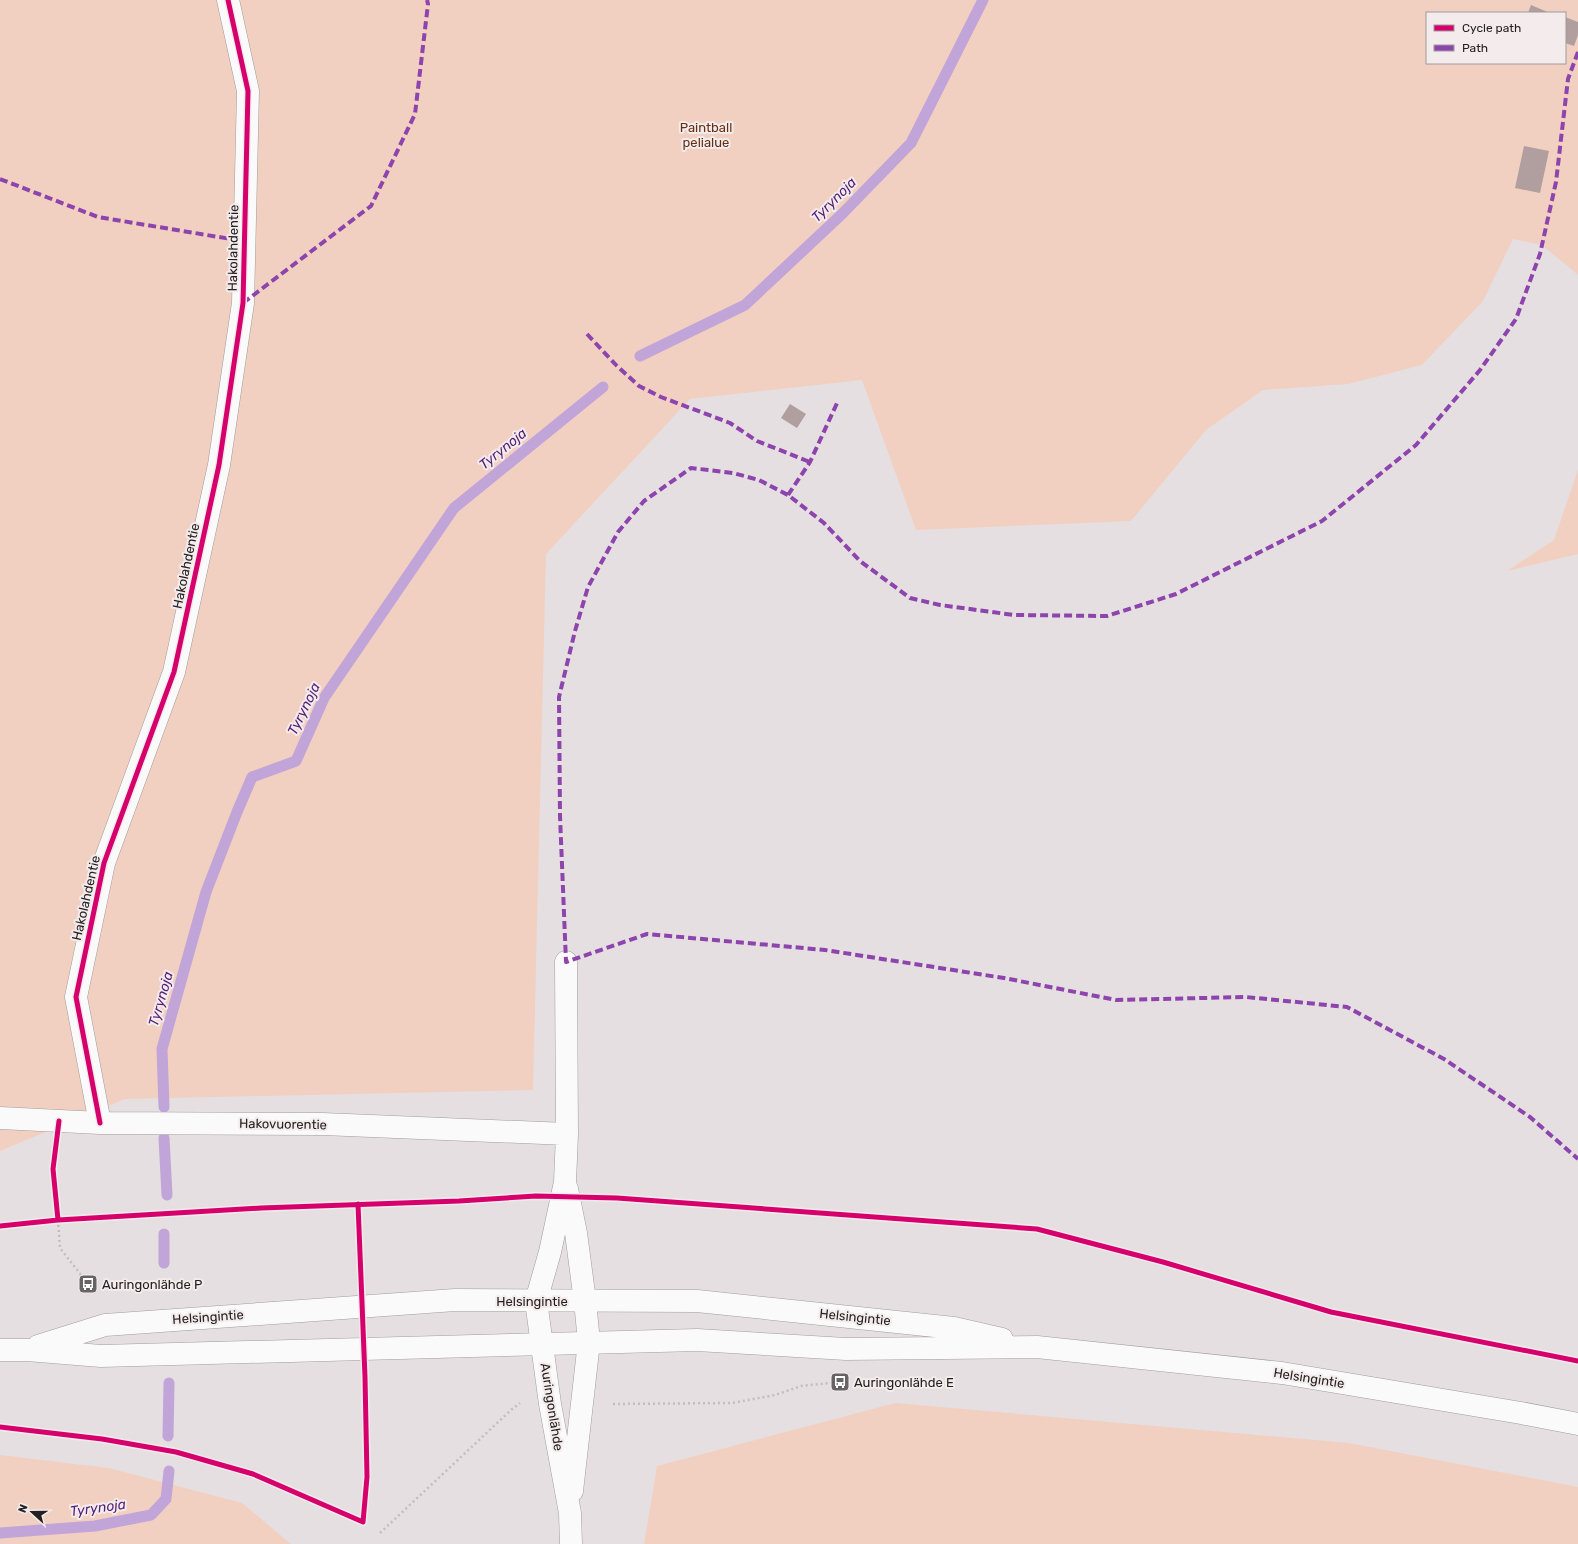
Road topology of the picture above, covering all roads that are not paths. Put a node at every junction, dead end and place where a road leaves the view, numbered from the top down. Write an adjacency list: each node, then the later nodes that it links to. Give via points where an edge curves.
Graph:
1 (228, 0): 4 (street, Hakolahdentie, via 248,91 243,303 219,465 174,672 104,863 76,997)
2 (566, 962): 5 (street)
3 (0, 1118): 4 (street, Hakovuorentie)
4 (100, 1122): 5 (street, Hakovuorentie, via 323,1124)
5 (567, 1134): 6 (street)
6 (565, 1182): 7 (street, via 550,1252); 8 (street, via 576,1233)
7 (536, 1301): 8 (street, Helsingintie); 10 (street, Auringonlähde); 13 (street, Helsingintie, via 455,1300 105,1324)
8 (585, 1301): 9 (street, Auringonlähde); 11 (street, Helsingintie, via 697,1301 954,1328)
9 (589, 1342): 10 (street, Helsingintie); 11 (street, Helsingintie, via 697,1340 846,1349); 15 (street, Auringonlähde)
10 (542, 1343): 13 (street, Helsingintie, via 101,1356); 15 (street, Auringonlähde, via 550,1404)
11 (1037, 1347): 14 (street, Helsingintie, via 1282,1373)
12 (0, 1350): 13 (street, Helsingintie)
13 (27, 1350)
14 (1578, 1424)
15 (570, 1513): 16 (street, Auringonlähde)
16 (571, 1544)

